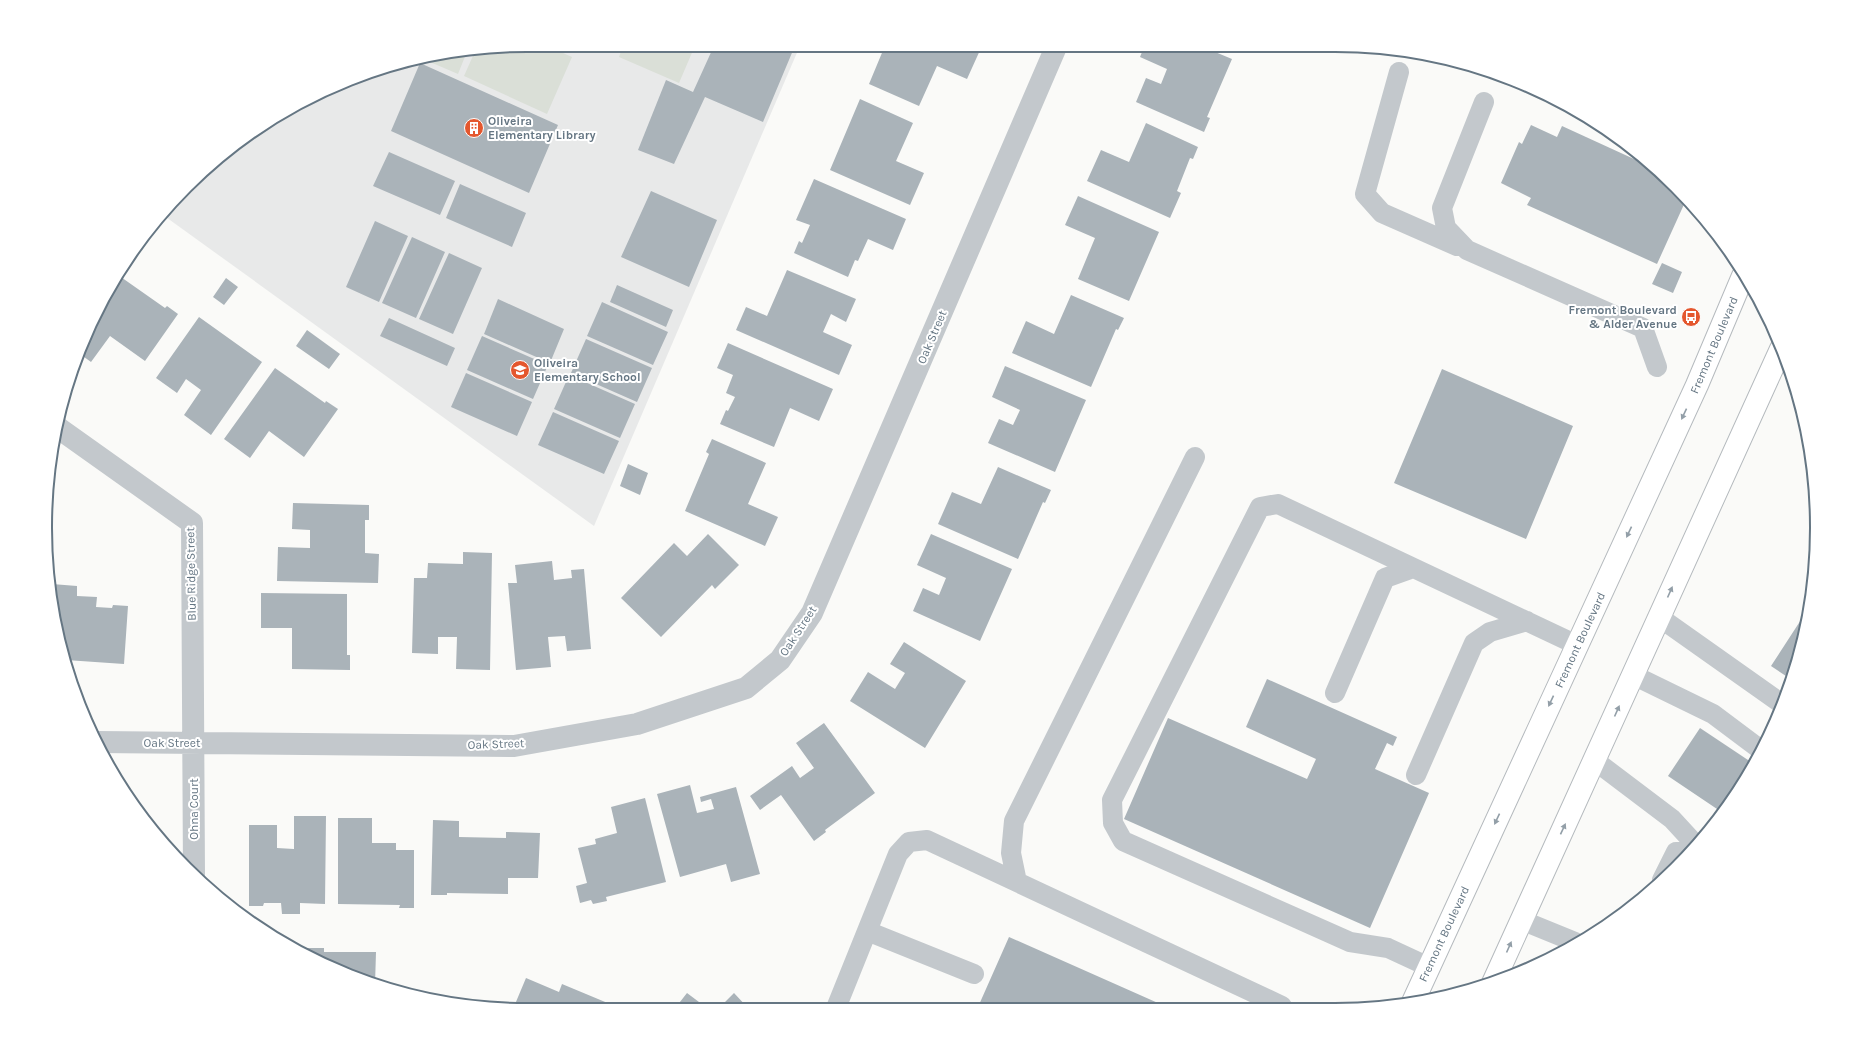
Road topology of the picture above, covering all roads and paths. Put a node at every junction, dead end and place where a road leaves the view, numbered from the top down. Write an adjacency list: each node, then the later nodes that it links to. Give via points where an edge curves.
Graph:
1 (1054, 52): 18 (street, Oak Street, via 812,613 780,660 746,688 636,724 514,746)
2 (1399, 72): 4 (lane, via 1364,194 1382,213)
3 (1484, 102): 4 (lane, via 1442,208 1446,228)
4 (1467, 250): 7 (lane, via 1643,328)
5 (1741, 281): 13 (main road, Fremont Boulevard, one-way to 13, via 1697,385)
6 (1778, 357): 11 (main road, one-way to 6)
7 (1657, 367)
8 (62, 431): 18 (street, Blue Ridge Street, via 192,523)
9 (1195, 457): 26 (lane, via 1014,821 1011,853)
10 (1413, 568): 12 (lane); 15 (lane, via 1385,578); 30 (lane, via 1278,504 1260,507 1112,800 1113,822 1123,841 1350,942 1388,948)
11 (1659, 618): 14 (main road); 16 (lane)
12 (1527, 621): 13 (lane); 21 (lane, via 1490,632 1474,643)
13 (1577, 645): 30 (main road, Fremont Boulevard, one-way to 30)
14 (1633, 675): 19 (lane, via 1713,714); 20 (main road, one-way to 14)
15 (1335, 693)
16 (1777, 701)
17 (103, 742): 18 (street, Oak Street)
18 (193, 742): 25 (street, Ohna Court)
19 (1756, 746)
20 (1594, 760): 22 (lane, via 1672,819); 27 (main road, one-way to 20)
21 (1416, 775)
22 (1692, 841)
23 (1682, 852): 24 (lane, via 1676,852)
24 (1669, 866)
25 (194, 867)
26 (1017, 882): 28 (lane, via 927,840 909,842 898,854); 35 (lane)
27 (1521, 920): 29 (lane); 32 (main road, one-way to 27)
28 (867, 931): 31 (lane); 34 (lane)
29 (1570, 940)
30 (1429, 967): 33 (main road, Fremont Boulevard)
31 (974, 974)
32 (1497, 974)
33 (1416, 996)
34 (838, 1003)
35 (1276, 1003)

